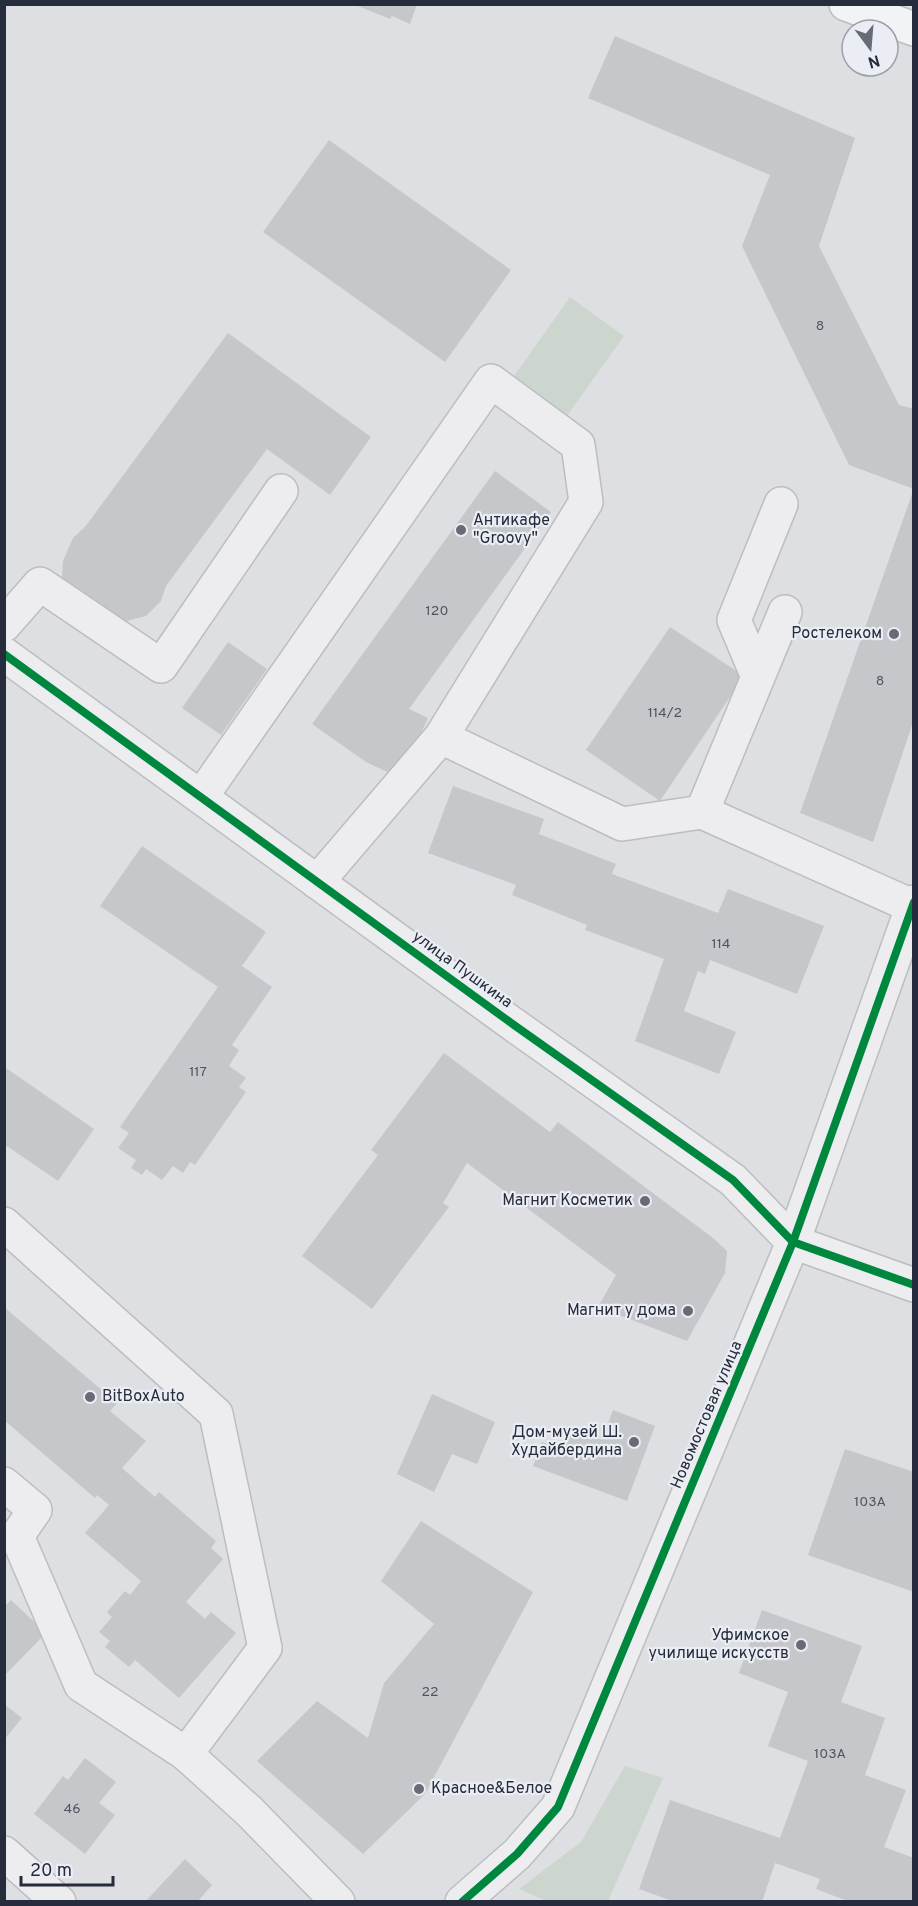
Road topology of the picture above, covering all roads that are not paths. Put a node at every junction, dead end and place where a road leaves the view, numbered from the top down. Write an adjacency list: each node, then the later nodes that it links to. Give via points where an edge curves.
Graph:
1 (846, 4): 2 (main road)
2 (914, 28)
3 (281, 491): 6 (street, via 160,666 40,584)
4 (781, 504): 8 (street, via 734,620)
5 (785, 612): 8 (street)
6 (4, 625)
7 (4, 654): 10 (street, улица Пушкина)
8 (758, 677): 11 (street)
9 (441, 736): 10 (street, via 586,502 578,445 491,381); 11 (street, via 622,824); 12 (street)
10 (201, 797): 12 (street, улица Пушкина)
11 (702, 812): 13 (street)
12 (317, 882): 15 (street, улица Пушкина, via 733,1180)
13 (913, 904): 15 (street, Новомостовая улица)
14 (4, 1224): 18 (street, via 216,1414 265,1647)
15 (793, 1242): 16 (street, улица Пушкина); 22 (street, Новомостовая улица, via 558,1807 517,1854)
16 (914, 1285)
17 (4, 1484): 18 (street, via 35,1510 17,1536 81,1685)
18 (186, 1754): 21 (street, via 250,1812)
19 (4, 1853): 20 (street)
20 (59, 1902)
21 (338, 1902)
22 (462, 1902)

